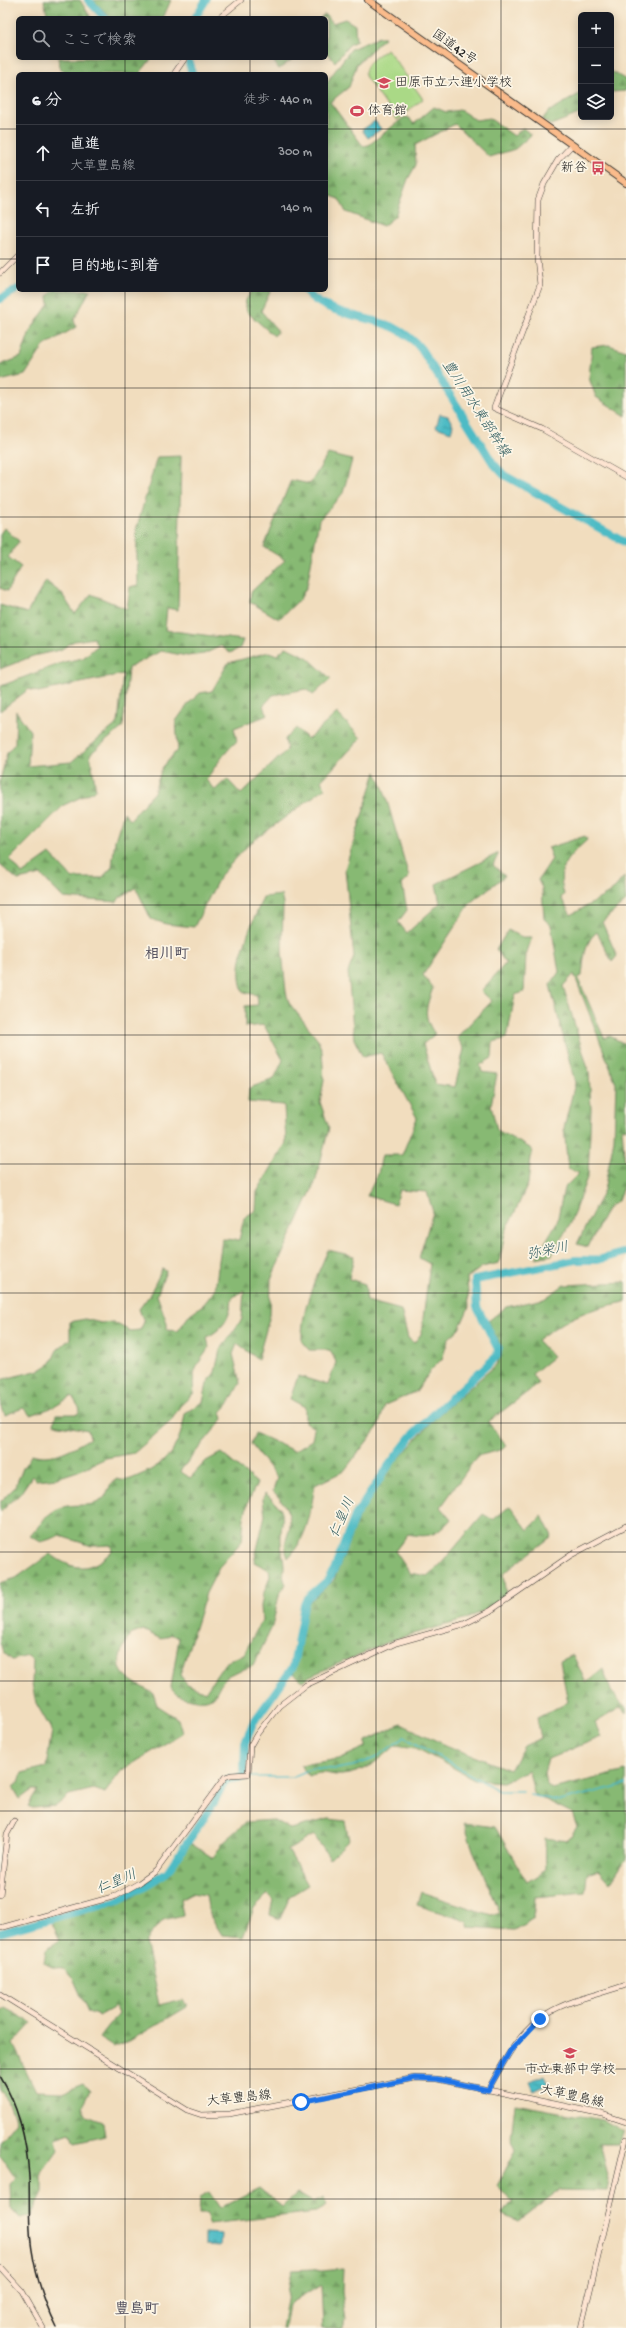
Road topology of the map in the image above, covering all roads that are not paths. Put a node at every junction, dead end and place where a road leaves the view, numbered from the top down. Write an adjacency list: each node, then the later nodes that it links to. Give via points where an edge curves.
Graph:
1 (241, 0): 3 (street)
2 (368, 0): 6 (highway, 国道42号)
3 (221, 16)
4 (184, 60): 5 (street)
5 (175, 72)
6 (572, 145): 7 (highway, 国道42号); 10 (street, via 558,160 538,200 537,258 540,285 494,408 542,429)
7 (626, 184)
8 (16, 257): 9 (street)
9 (0, 273)
10 (626, 477)
11 (626, 1526): 14 (street, via 571,1555 490,1611 464,1624 396,1643 306,1685 279,1706 257,1734 250,1746 248,1774 230,1774 225,1777 156,1871 116,1896)
12 (14, 1821): 13 (street, via 7,1834)
13 (0, 1896)
14 (0, 1928)
15 (626, 1985): 17 (street, via 559,2008 540,2019 510,2051)
16 (0, 1994): 17 (street, 大草豊島線, via 187,2110 202,2115 229,2114 287,2104 415,2078 437,2079)
17 (488, 2090): 18 (street, 大草豊島線, via 602,2114)
18 (626, 2122)
19 (626, 2139): 22 (street)
20 (0, 2267): 21 (street, via 22,2291)
21 (43, 2328)
22 (581, 2328)

